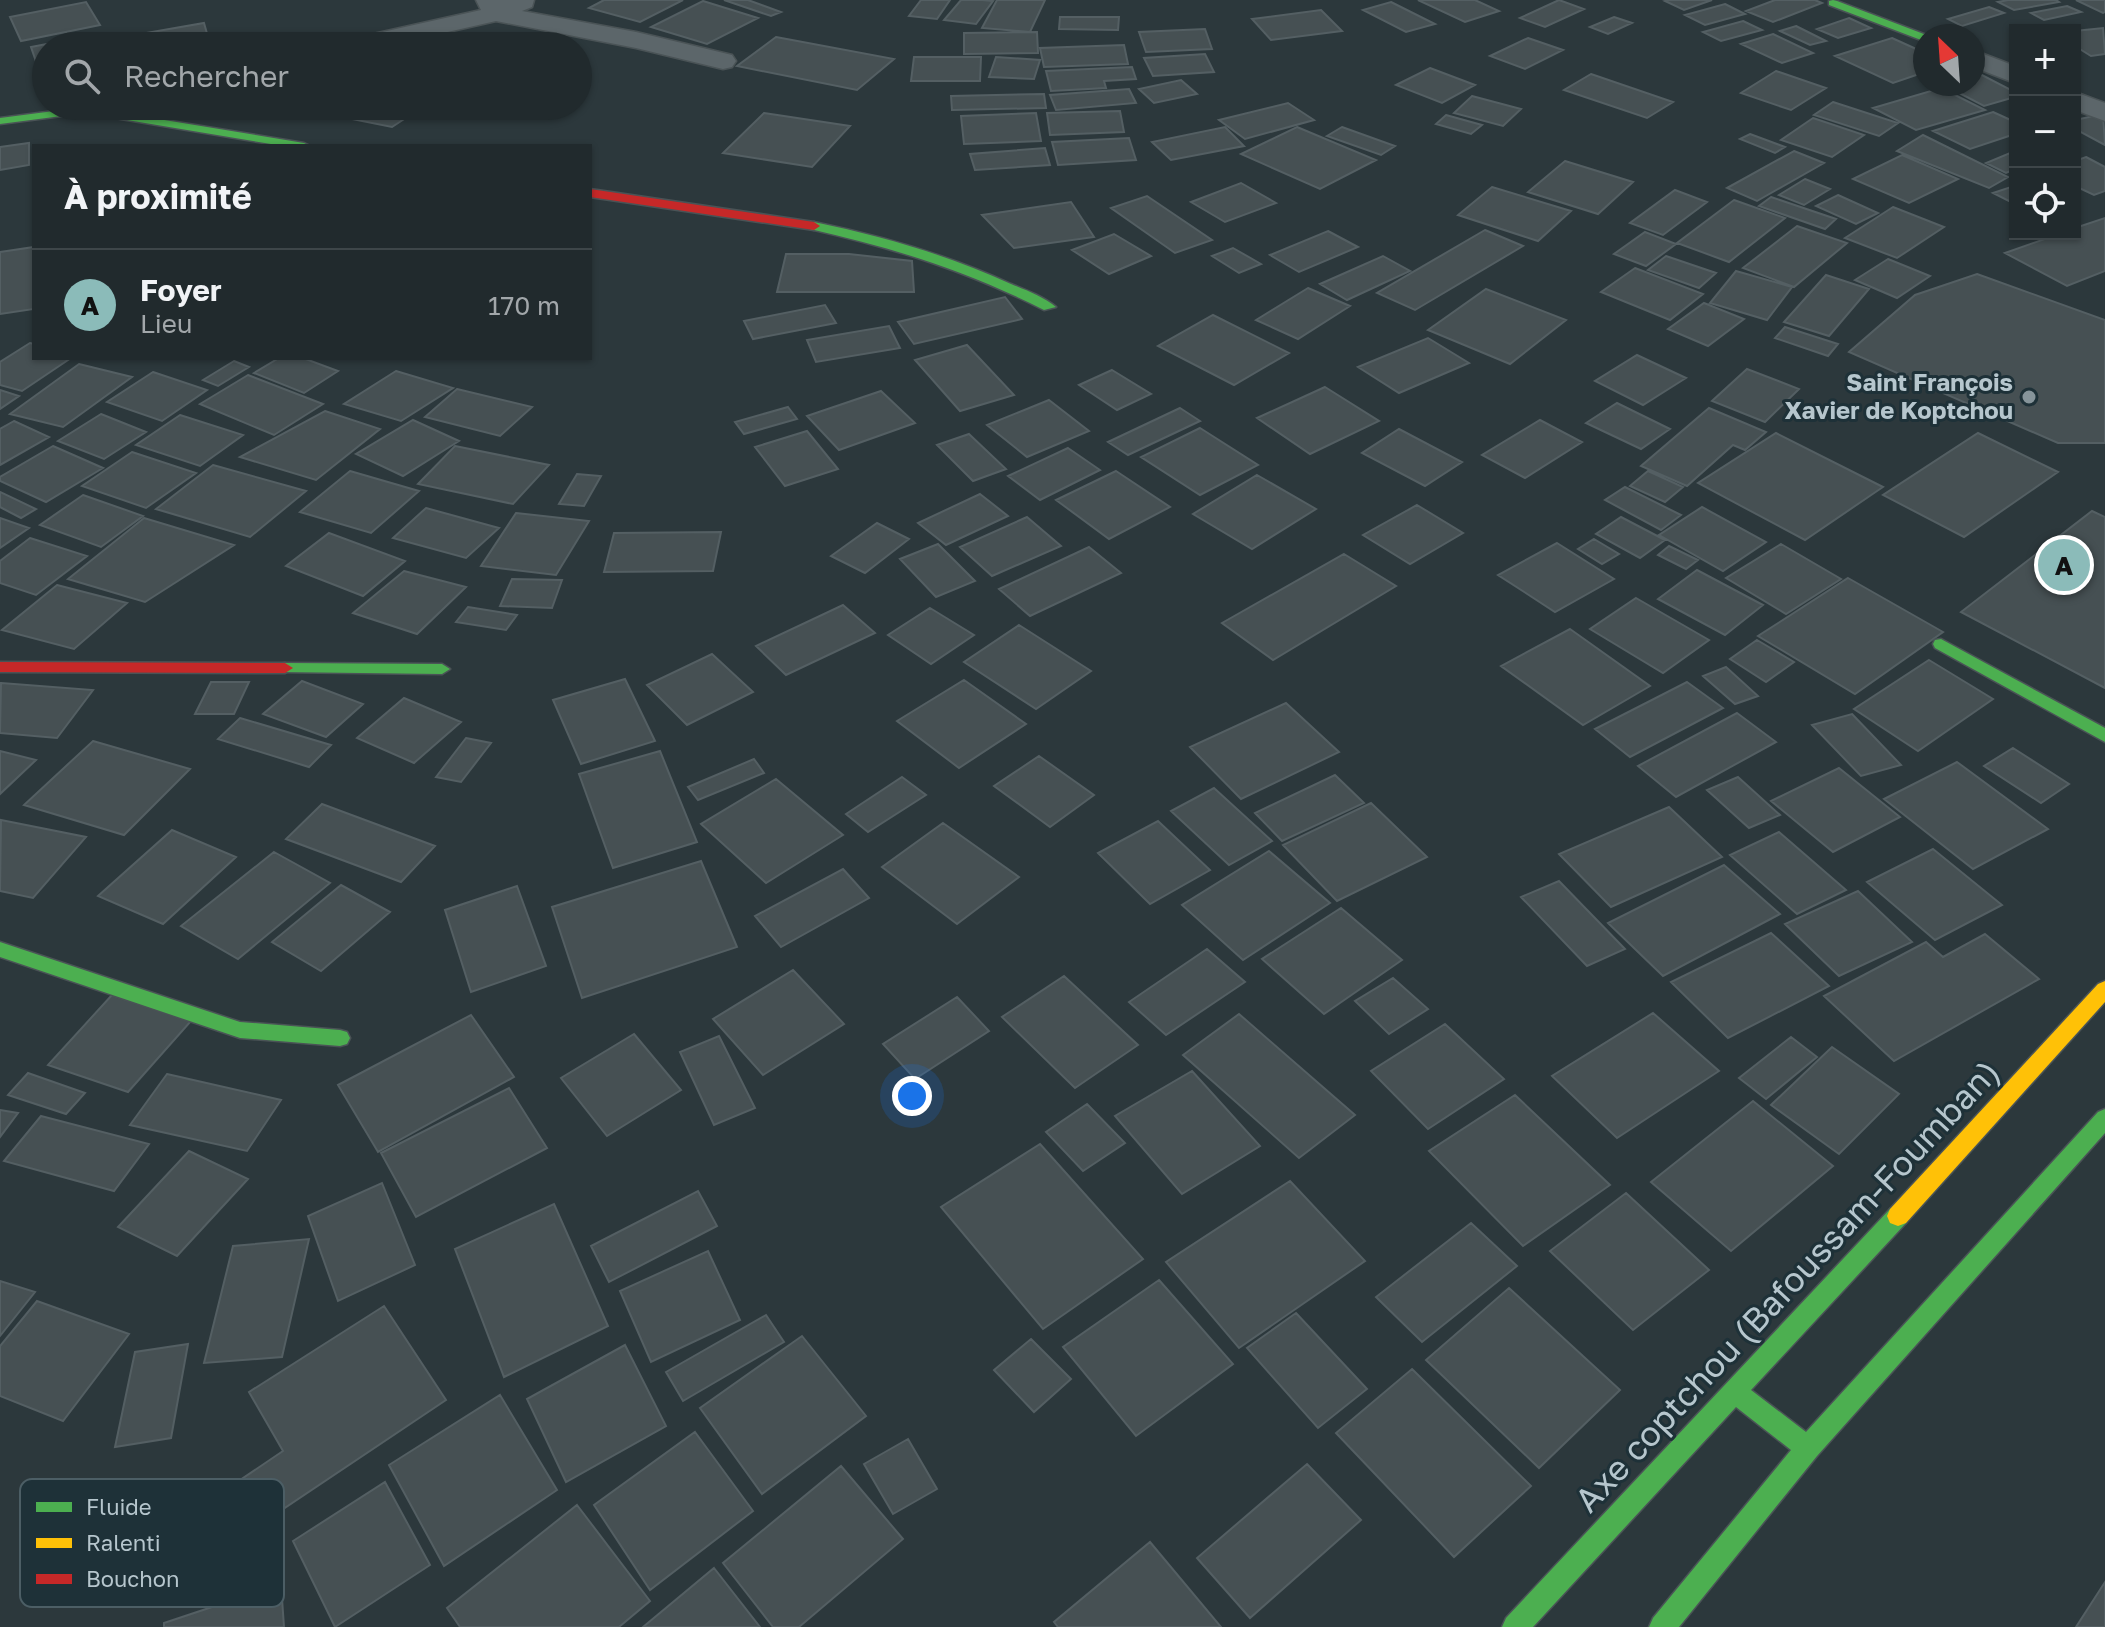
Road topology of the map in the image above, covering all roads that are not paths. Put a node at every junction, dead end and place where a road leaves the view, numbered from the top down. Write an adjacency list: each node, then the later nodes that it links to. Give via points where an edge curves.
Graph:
1 (527, 0): 3 (street)
2 (1833, 3): 5 (main road)
3 (492, 7): 4 (street); 6 (street)
4 (402, 32)
5 (1913, 33)
6 (723, 61)
7 (1985, 63): 8 (street)
8 (2009, 73)
9 (2081, 103): 10 (street)
10 (2105, 113)
11 (32, 117): 13 (main road)
12 (160, 120): 14 (main road)
13 (0, 121)
14 (293, 144)
15 (592, 193): 16 (main road, via 761,218 917,249 1012,285)
16 (1049, 307)
17 (1941, 644): 20 (main road)
18 (0, 667): 19 (main road)
19 (442, 669)
20 (2105, 736)
21 (0, 949): 23 (main road, via 240,1030)
22 (2105, 989): 25 (main road, Axe coptchou (Bafoussam-Foumban))
23 (340, 1038)
24 (2105, 1118): 26 (main road)
25 (1733, 1391): 26 (main road); 27 (main road, Axe coptchou (Bafoussam-Foumban))
26 (1808, 1448): 28 (main road)
27 (1515, 1627)
28 (1662, 1627)

